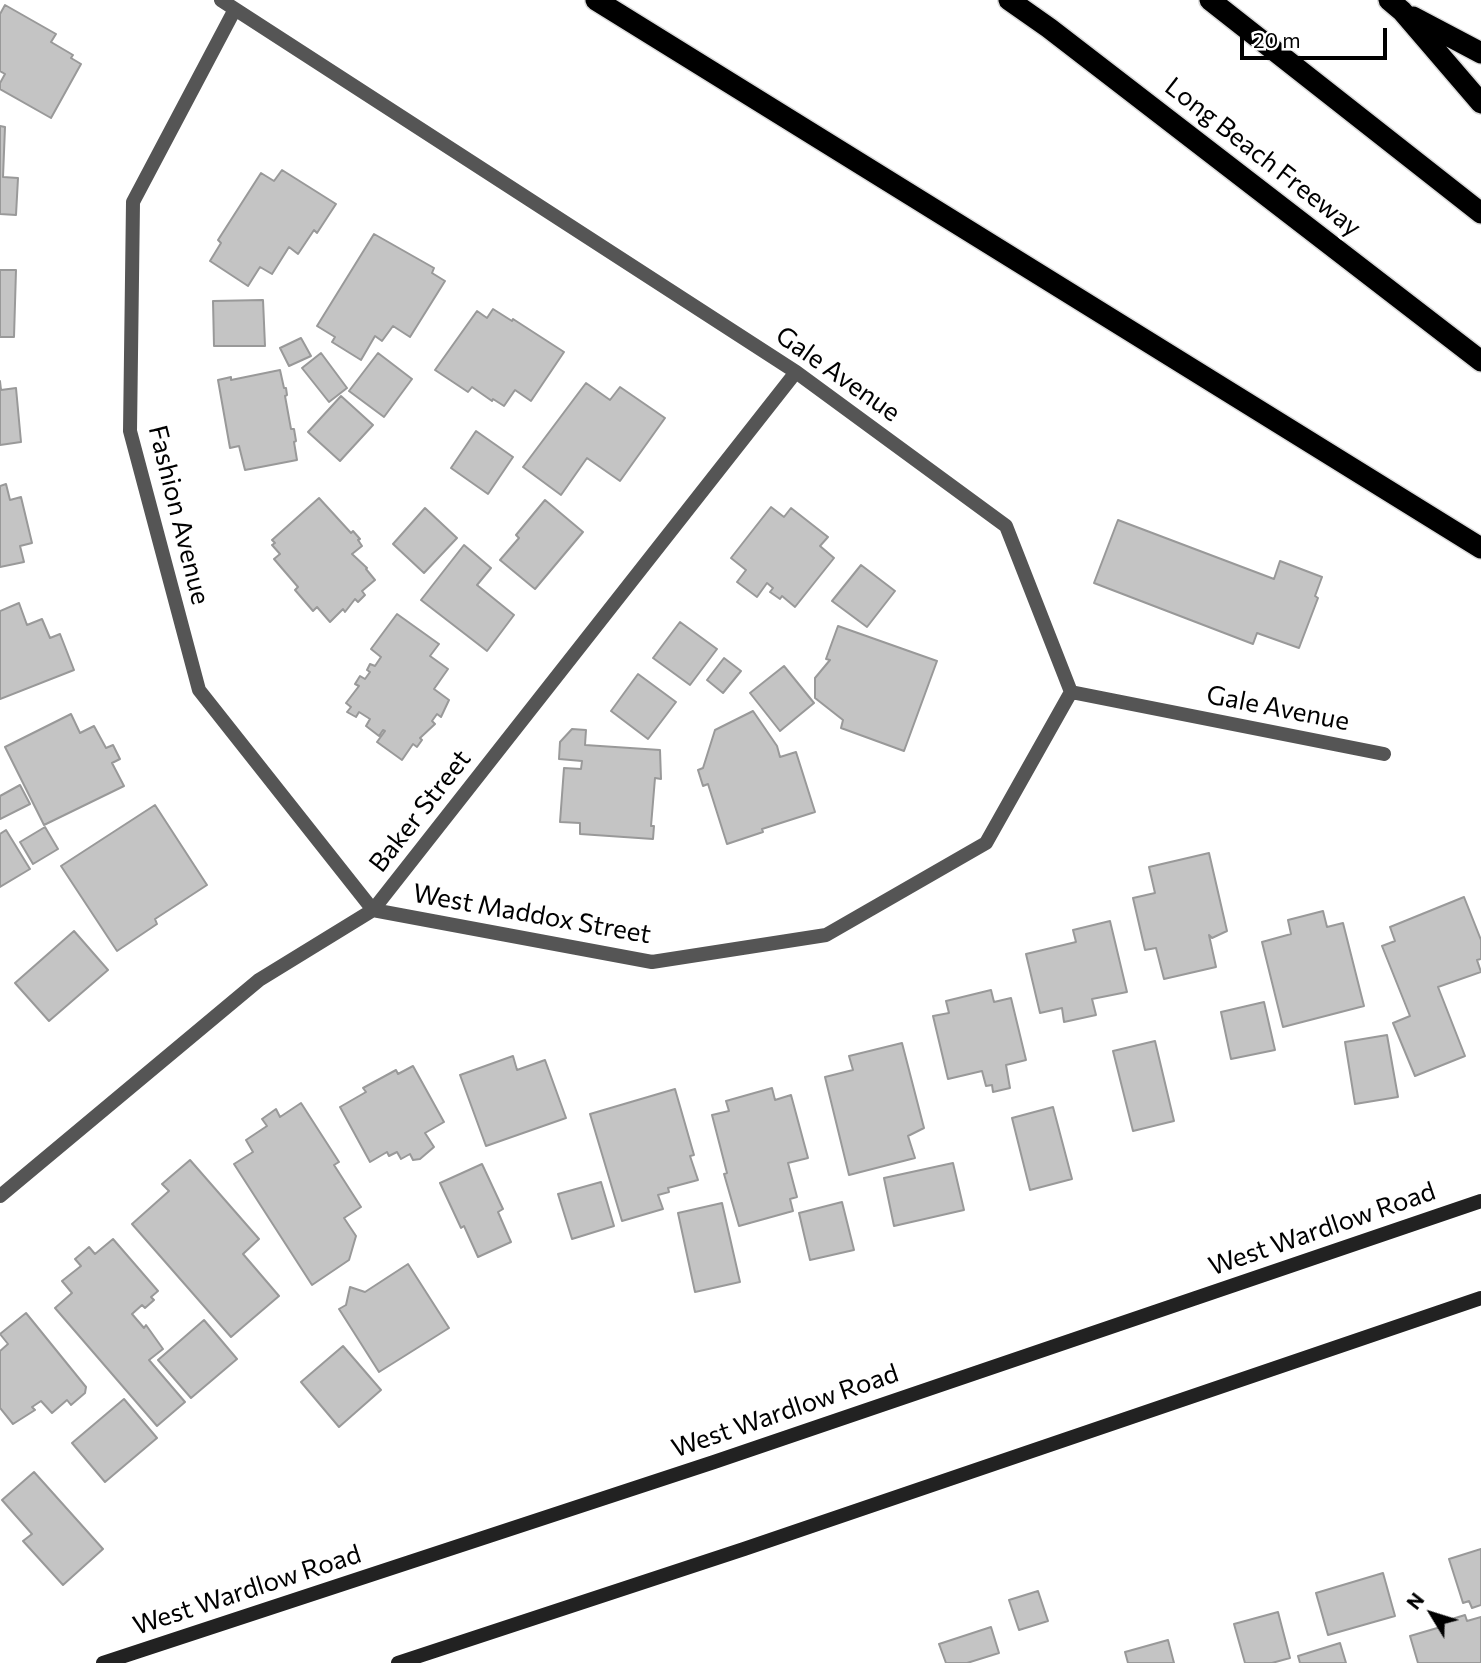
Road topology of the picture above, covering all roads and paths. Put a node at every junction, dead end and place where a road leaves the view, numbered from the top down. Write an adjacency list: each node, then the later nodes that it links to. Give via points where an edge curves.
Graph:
1 (220, 0): 6 (street, Gale Avenue)
2 (596, 0): 12 (highway)
3 (1009, 0): 10 (highway, Long Beach Freeway)
4 (1210, 0): 9 (highway)
5 (1396, 6): 7 (highway); 8 (highway)
6 (234, 11): 11 (street, Gale Avenue); 15 (street, Fashion Avenue, via 133,202 130,431 199,690)
7 (1481, 53)
8 (1481, 103)
9 (1481, 213)
10 (1481, 361)
11 (796, 372): 13 (street, Gale Avenue, via 1006,526); 15 (street, Baker Street)
12 (1481, 548)
13 (1071, 692): 14 (street, Gale Avenue); 15 (street, West Maddox Street, via 986,843 826,935 652,962)
14 (1384, 754)
15 (373, 910): 16 (street, Baker Street, via 259,980)
16 (0, 1196)
17 (1481, 1201): 19 (main road, West Wardlow Road, via 714,1462)
18 (1481, 1298): 20 (main road)
19 (103, 1663)
20 (398, 1663)

